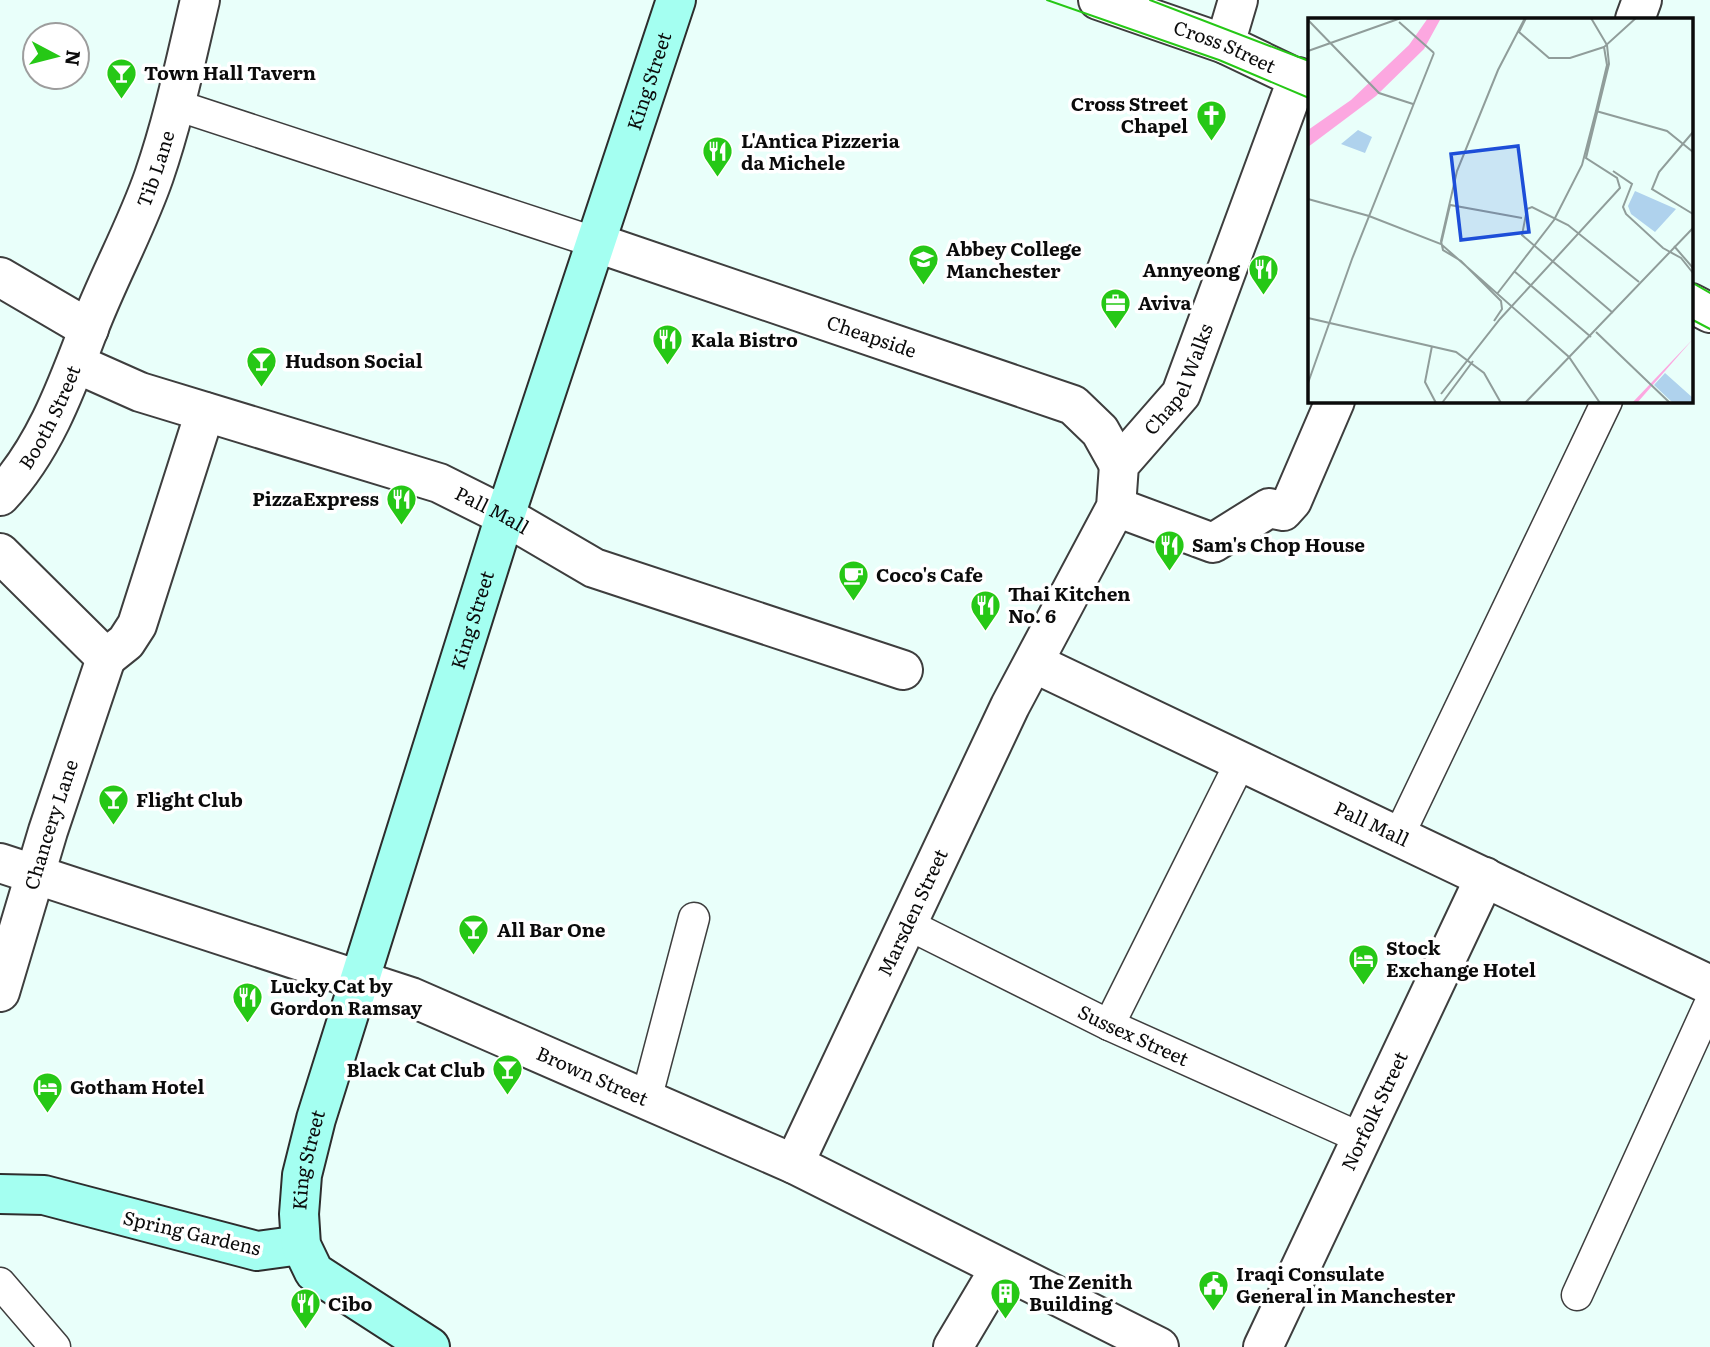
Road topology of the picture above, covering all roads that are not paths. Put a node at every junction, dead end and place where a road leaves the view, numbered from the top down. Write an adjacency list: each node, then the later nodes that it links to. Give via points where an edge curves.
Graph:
1 (200, 0): 9 (street, Tib Lane)
2 (676, 0): 10 (street, King Street)
3 (1098, 0): 7 (street, Cross Street)
4 (1238, 0): 7 (street)
5 (1642, 0): 6 (street)
6 (1635, 18)
7 (1225, 44): 8 (street, Cross Street)
8 (1303, 80): 19 (street, Chapel Walks, via 1181,394)
9 (176, 106): 10 (lane); 14 (street, Tib Lane, via 150,188)
10 (597, 243): 19 (street, Cheapside, via 1073,405 1100,431); 22 (street, King Street)
11 (0, 277): 14 (street)
12 (1692, 304): 13 (street)
13 (1710, 313)
14 (89, 329): 15 (street, Booth Street)
15 (77, 364): 18 (street, Pall Mall, via 140,392); 20 (street, Booth Street, via 37,445)
16 (1335, 402): 21 (street, via 1292,501 1283,511 1269,508 1213,543)
17 (1607, 402): 28 (lane)
18 (205, 412): 22 (street, Pall Mall, via 439,483); 24 (street, via 137,625 126,642)
19 (1119, 465): 21 (street)
20 (0, 496)
21 (1116, 507): 25 (street)
22 (505, 516): 26 (street, Pall Mall, via 594,568); 34 (street, King Street)
23 (0, 553): 24 (street)
24 (106, 658): 30 (street, Chancery Lane)
25 (1034, 663): 27 (street, Pall Mall); 33 (street, Marsden Street)
26 (902, 670)
27 (1241, 761): 28 (street, Pall Mall); 38 (lane)
28 (1399, 835): 31 (street, Pall Mall)
29 (0, 863): 30 (street, Brown Street)
30 (38, 874): 34 (street, Brown Street); 36 (street, Chancery Lane)
31 (1485, 877): 35 (street, Pall Mall); 40 (street, Norfolk Street)
32 (694, 918): 39 (lane)
33 (909, 925): 38 (lane, Sussex Street); 41 (street, Marsden Street)
34 (362, 980): 39 (street, Brown Street); 43 (street, King Street, via 302,1175)
35 (1710, 985)
36 (0, 992)
37 (1710, 1003): 46 (lane)
38 (1109, 1025): 40 (lane, Sussex Street)
39 (646, 1100): 41 (street, Brown Street)
40 (1363, 1139): 51 (street, Norfolk Street)
41 (794, 1164): 44 (street, Brown Street)
42 (0, 1194): 43 (street, Spring Gardens, via 44,1195 236,1248 270,1251)
43 (301, 1245): 48 (street, via 314,1272)
44 (1000, 1268): 49 (street); 50 (street, Brown Street)
45 (0, 1283): 47 (lane)
46 (1577, 1295)
47 (55, 1347)
48 (430, 1347)
49 (953, 1347)
50 (1160, 1347)
51 (1263, 1347)

